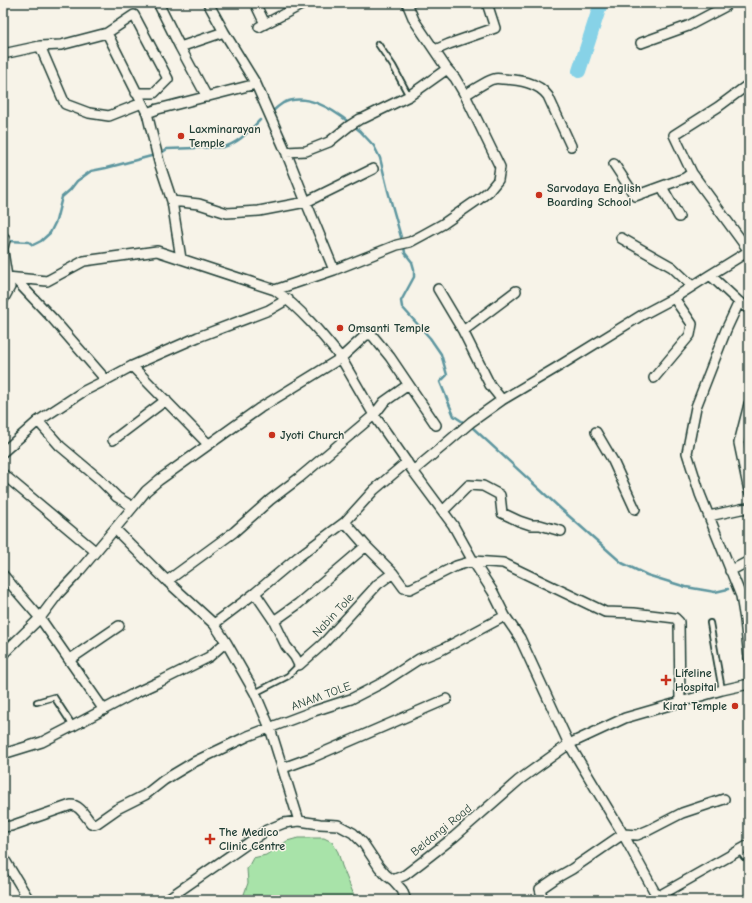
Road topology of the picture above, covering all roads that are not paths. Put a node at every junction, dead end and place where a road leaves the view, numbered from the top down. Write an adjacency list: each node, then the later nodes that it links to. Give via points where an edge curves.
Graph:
1 (158, 3): 14 (street)
2 (208, 3): 9 (street)
3 (255, 3): 8 (street, via 262,25)
4 (305, 3): 8 (street)
5 (407, 3): 15 (street, via 414,20)
6 (487, 3): 15 (street, via 495,28)
7 (726, 6): 11 (street, via 688,26)
8 (291, 7)
9 (224, 32): 14 (street); 18 (street)
10 (107, 34): 13 (street, via 61,45); 20 (street); 20 (street, via 134,15 168,79 154,93)
11 (641, 42)
12 (378, 44): 22 (lane)
13 (40, 46): 16 (street); 24 (street, via 65,104 89,113 109,116)
14 (180, 47): 23 (street)
15 (435, 50): 17 (street)
16 (3, 54)
17 (447, 69): 21 (street); 22 (street)
18 (256, 84): 23 (street); 27 (street)
19 (749, 84): 30 (street, via 674,135)
20 (136, 93): 24 (street)
21 (464, 95): 26 (street, via 493,78 535,85 548,96); 41 (street, via 500,167 498,180 475,202 443,224 410,242)
22 (409, 96): 27 (street, via 360,119 329,142 306,151)
23 (207, 97): 25 (street)
24 (142, 103): 25 (street)
25 (147, 114): 32 (street)
26 (571, 146)
27 (286, 152): 33 (street)
28 (614, 164): 31 (street, via 635,196)
29 (373, 169): 33 (street)
30 (692, 173): 31 (street); 39 (street)
31 (662, 187): 34 (street)
32 (172, 201): 33 (street, via 198,204 227,213 259,211); 40 (street)
33 (306, 202): 41 (street)
34 (679, 217)
35 (3, 236): 37 (street)
36 (621, 238): 44 (street, via 672,267)
37 (3, 248)
38 (3, 251): 43 (street)
39 (749, 251): 42 (street)
40 (181, 258): 43 (street, via 157,251 84,261 47,280); 46 (street)
41 (334, 270): 46 (street)
42 (710, 275): 44 (street); 51 (street)
43 (8, 278): 50 (street, via 10,287); 57 (street, via 53,319)
44 (692, 286): 48 (street)
45 (438, 289): 53 (street)
46 (275, 290): 49 (street)
47 (516, 290): 53 (street)
48 (674, 298): 56 (street, via 692,324 690,335); 60 (street)
49 (288, 299): 54 (street, via 316,327); 55 (street, via 269,310)
50 (3, 300)
51 (739, 302): 52 (street); 77 (street, via 696,407 687,453)
52 (749, 309)
53 (463, 331): 60 (street, via 490,385)
54 (341, 358): 58 (street, via 366,336 372,335); 62 (street); 67 (street)
55 (132, 366): 57 (street); 59 (street)
56 (654, 378)
57 (106, 380): 63 (street)
58 (408, 385): 62 (street, via 384,402); 64 (street)
59 (166, 400): 66 (street); 67 (street)
60 (502, 400): 70 (street, via 470,422)
61 (749, 404): 72 (street, via 739,443)
62 (374, 415): 69 (street); 88 (street, via 234,532)
63 (38, 421): 68 (street); 73 (street, via 60,446 117,497)
64 (436, 425)
65 (596, 432): 75 (street, via 614,461)
66 (113, 440)
67 (208, 444): 73 (street, via 159,480)
68 (3, 452)
69 (407, 462): 70 (street); 78 (street, via 374,490)
70 (413, 471): 76 (street)
71 (3, 474): 82 (street)
72 (749, 491)
73 (133, 506): 79 (street)
74 (749, 508): 77 (street)
75 (635, 509)
76 (442, 511): 80 (street, via 469,485 483,486 500,495 502,513 531,525); 83 (street)
77 (709, 516): 85 (street)
78 (345, 522): 81 (street); 89 (street)
79 (115, 529): 82 (street); 88 (street)
80 (561, 531)
81 (366, 546): 86 (street); 92 (street)
82 (95, 551): 91 (street)
83 (473, 561): 86 (street, via 456,566 410,589 404,588); 90 (street, via 493,592); 106 (street, via 503,563 605,612 675,618 679,622)
84 (749, 561): 85 (street)
85 (730, 571): 98 (street, via 740,596)
86 (393, 573): 100 (street, Nabin Tole, via 378,584 323,644)
87 (3, 575): 91 (street)
88 (167, 581): 94 (street)
89 (255, 593): 92 (street); 94 (street)
90 (504, 616): 109 (street, ANAM TOLE, via 419,659 351,699); 110 (street, via 520,638)
91 (40, 618): 97 (street); 99 (street)
92 (274, 622): 100 (street)
93 (710, 623): 102 (lane)
94 (214, 624): 96 (street)
95 (119, 626): 99 (street)
96 (226, 642): 103 (street); 107 (street, via 209,657)
97 (3, 654)
98 (749, 658)
99 (69, 660): 107 (street)
100 (299, 665): 103 (lane, via 288,676)
101 (749, 684): 102 (street, Beldangi Road)
102 (722, 690): 106 (street, Beldangi Road)
103 (255, 693): 109 (street)
104 (447, 699): 112 (street)
105 (37, 702): 108 (lane, via 54,697)
106 (680, 702): 110 (street, Beldangi Road, via 625,718)
107 (104, 710): 108 (street)
108 (73, 726): 111 (street, via 42,742)
109 (270, 728): 112 (street); 115 (street, ANAM TOLE, via 194,762 97,823 91,823 78,807 71,805)
110 (569, 744): 116 (street); 119 (street, Beldangi Road, via 519,780 405,875)
111 (3, 754)
112 (283, 768): 114 (street)
113 (724, 799): 116 (street, via 682,813 638,835)
114 (299, 821): 119 (street, via 338,824 353,833 379,867); 122 (street, via 284,823 267,830)
115 (3, 828)
116 (623, 834): 120 (street); 124 (street, via 540,889)
117 (749, 845): 120 (street, via 741,854)
118 (3, 857): 121 (street)
119 (393, 880): 123 (street, via 402,890)
120 (658, 898)
121 (29, 900)
122 (166, 900)
123 (406, 900)
124 (543, 900)

